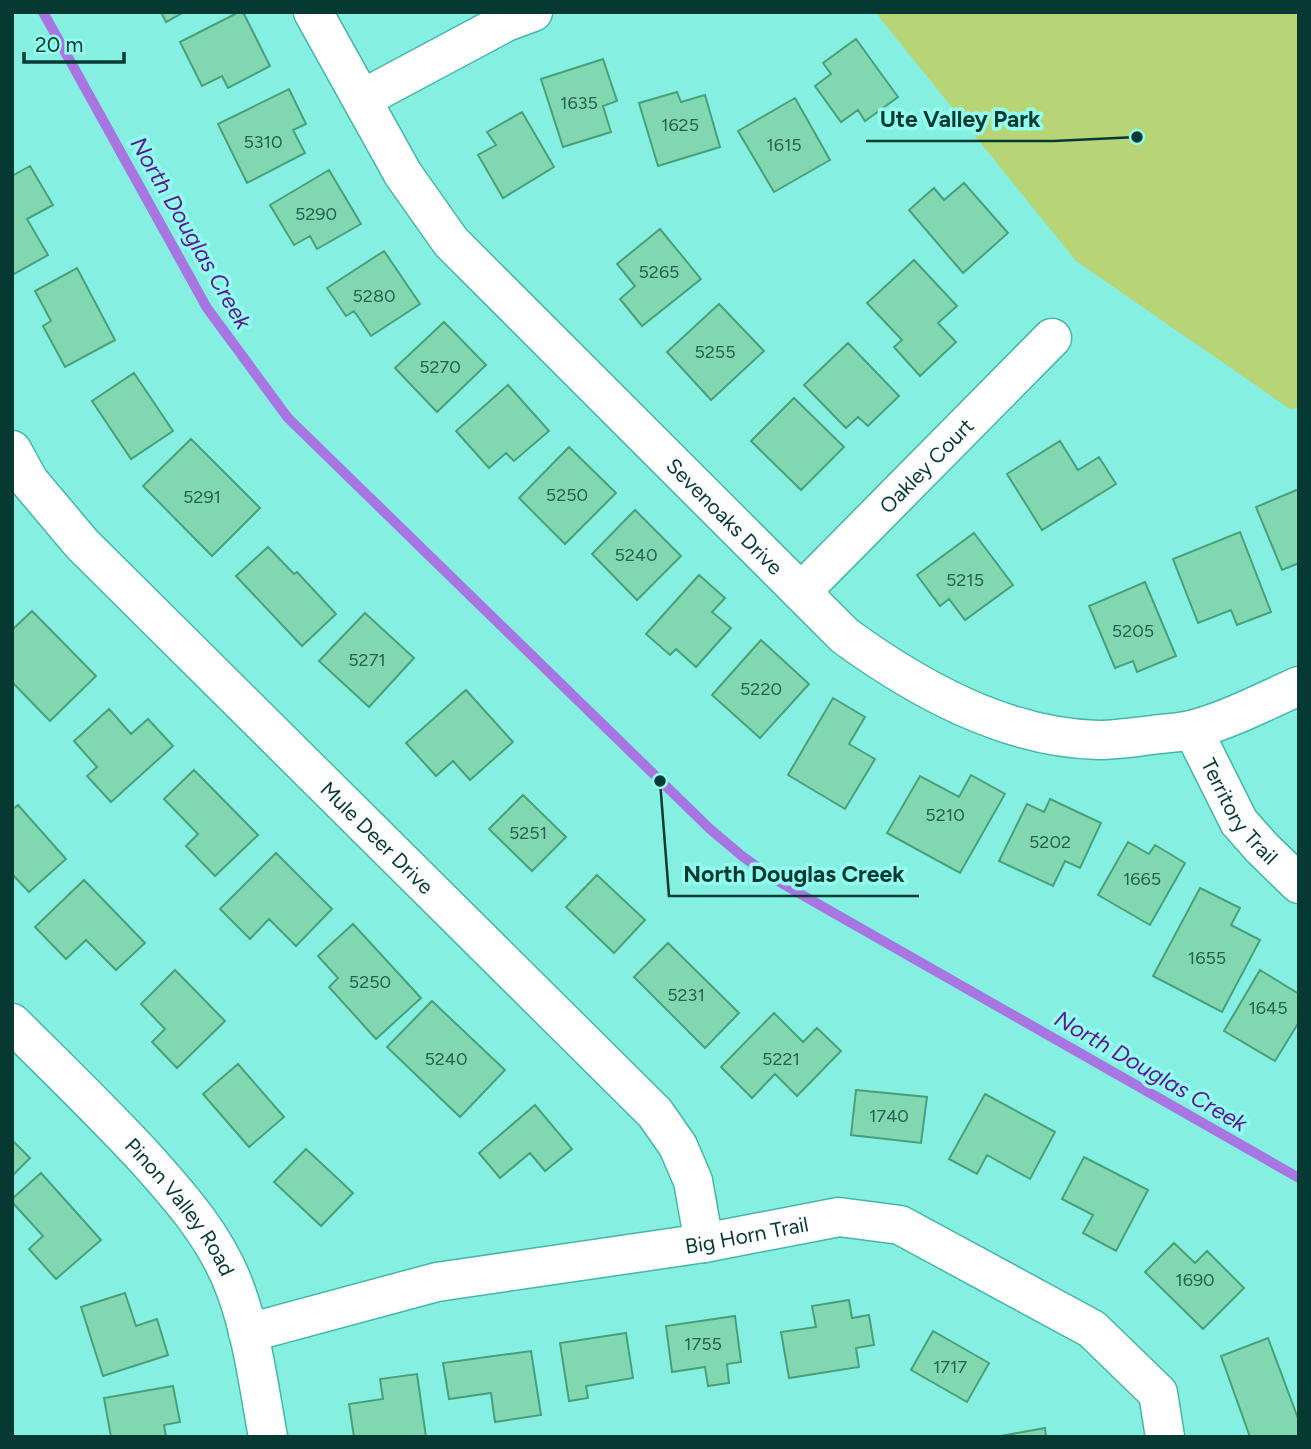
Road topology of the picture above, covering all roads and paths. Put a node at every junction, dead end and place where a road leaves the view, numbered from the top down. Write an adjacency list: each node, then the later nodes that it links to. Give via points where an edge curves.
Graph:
1 (313, 12): 3 (street, Sevenoaks Drive)
2 (533, 12): 3 (street)
3 (362, 99): 6 (street, Sevenoaks Drive, via 403,174 452,242)
4 (1052, 338): 6 (street, Oakley Court)
5 (12, 450): 11 (street, Mule Deer Drive, via 29,481 82,544 655,1113 678,1146 693,1181)
6 (800, 592): 8 (street, Sevenoaks Drive, via 845,636 881,662 974,711 1059,736 1101,740)
7 (1299, 686): 8 (street, Sevenoaks Drive)
8 (1193, 730): 9 (street, Territory Trail, via 1239,822)
9 (1299, 884)
10 (12, 1023): 12 (street, Pinon Valley Road, via 178,1195 220,1256)
11 (704, 1242): 12 (street, Big Horn Trail, via 437,1282); 14 (street, Big Horn Trail, via 839,1217 900,1226 1091,1329 1158,1393)
12 (248, 1333): 13 (street, Pinon Valley Road)
13 (268, 1437)
14 (1165, 1437)

